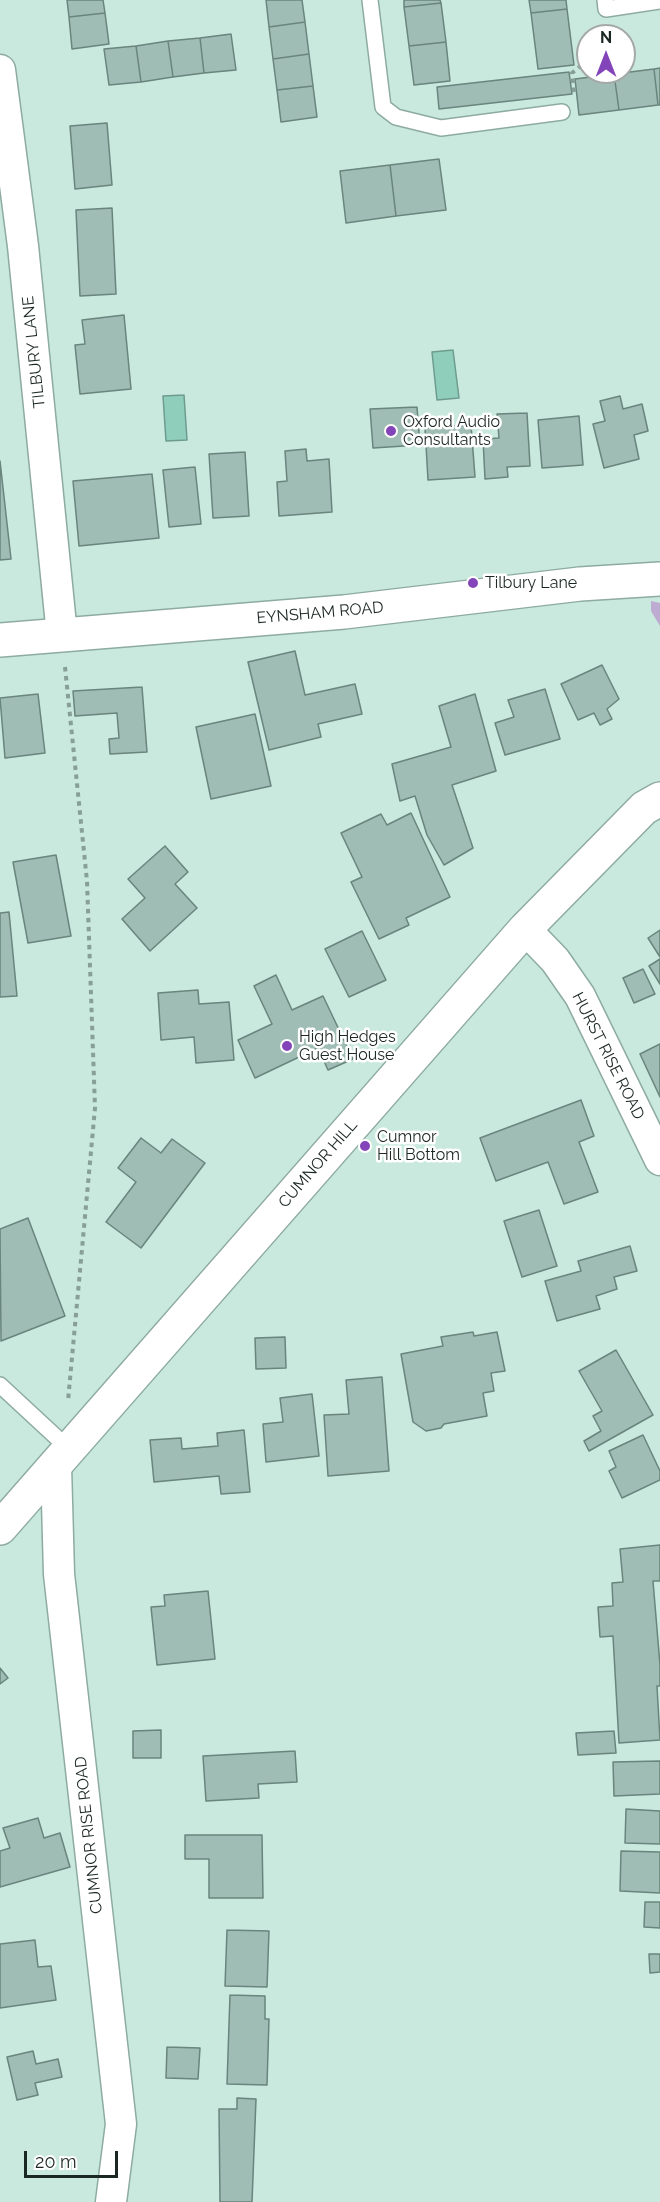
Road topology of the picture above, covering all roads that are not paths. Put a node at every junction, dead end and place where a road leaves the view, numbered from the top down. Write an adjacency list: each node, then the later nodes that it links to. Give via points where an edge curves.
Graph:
1 (370, 0): 5 (lane, via 383,107 396,117 441,128)
2 (605, 0): 3 (lane, via 606,9)
3 (660, 1)
4 (0, 70): 7 (street, TILBURY LANE, via 23,246)
5 (562, 112)
6 (653, 582): 7 (street, EYNSHAM ROAD)
7 (62, 635): 8 (street, EYNSHAM ROAD)
8 (0, 640)
9 (660, 777): 10 (street, CUMNOR HILL)
10 (652, 804): 11 (street, CUMNOR HILL)
11 (525, 929): 12 (street, HURST RISE ROAD, via 555,960 580,996); 14 (street, CUMNOR HILL)
12 (660, 1160)
13 (0, 1385): 14 (lane)
14 (67, 1452): 15 (street, CUMNOR HILL); 16 (street, CUMNOR RISE ROAD, via 59,1574 121,2124)
15 (0, 1528)
16 (111, 2202)

